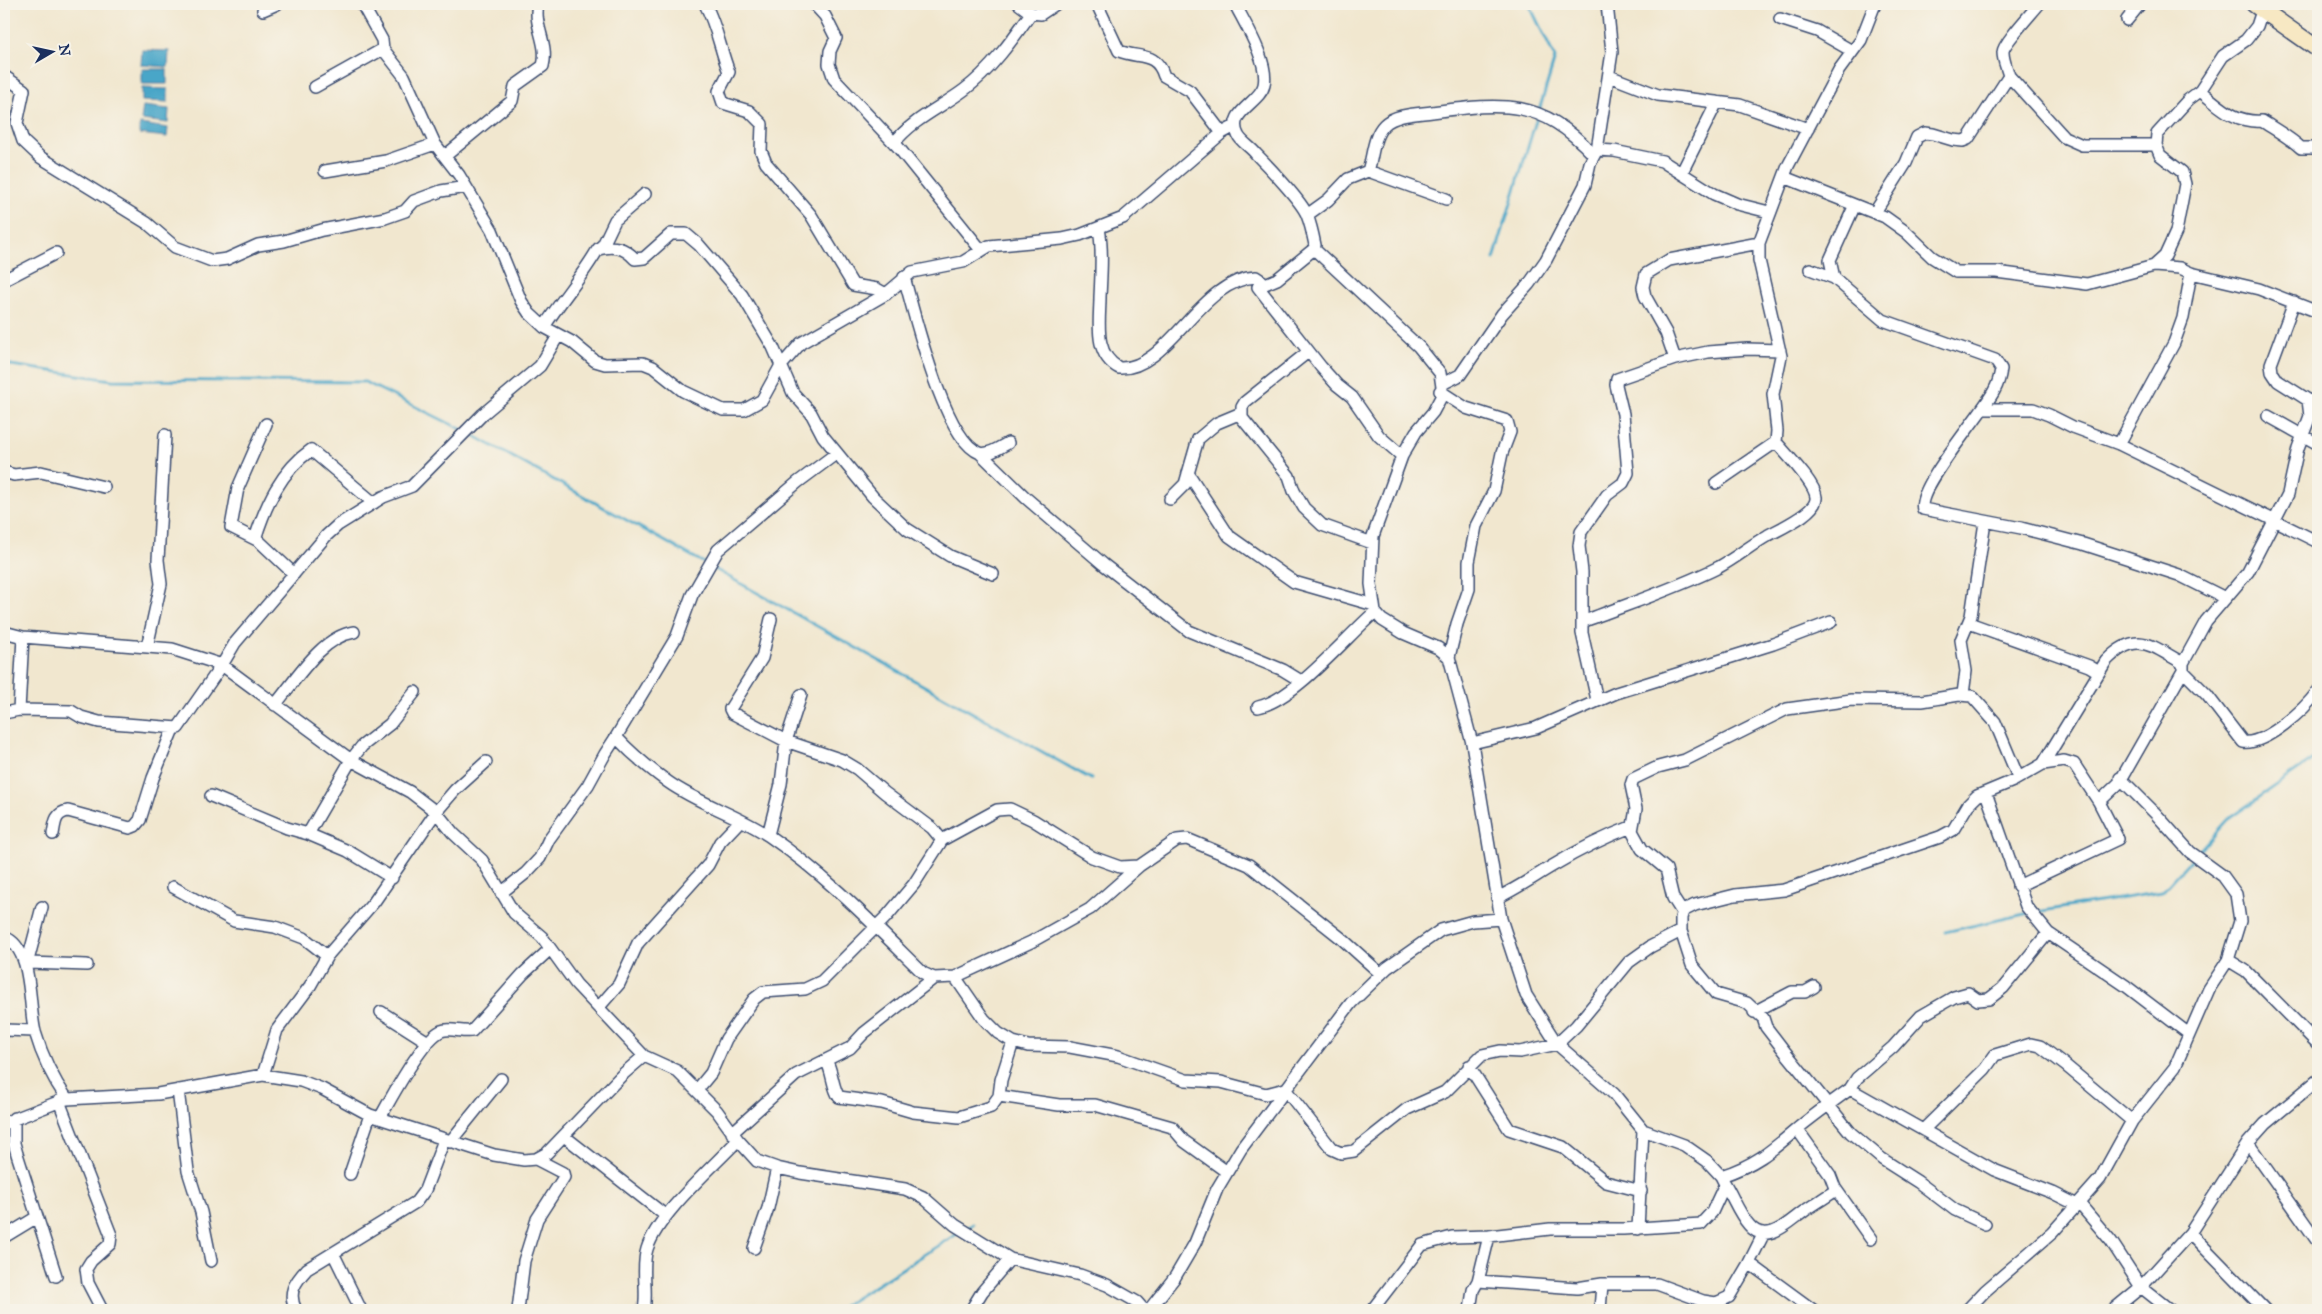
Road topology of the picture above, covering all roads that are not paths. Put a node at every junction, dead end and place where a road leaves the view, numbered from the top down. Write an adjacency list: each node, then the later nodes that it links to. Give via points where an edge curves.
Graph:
1 (277, 4): 15 (street)
2 (362, 4): 19 (street, via 382,40)
3 (538, 4): 36 (street, via 536,14 546,54 544,66 515,86 512,101)
4 (705, 4): 62 (street, via 714,20 729,72 719,91 723,103 749,111 762,124 761,151 766,163 811,215 853,285)
5 (814, 4): 32 (street, via 825,16 836,38 829,64 834,79)
6 (1019, 4): 16 (street)
7 (1056, 4): 16 (street, via 1041,14)
8 (1097, 4): 30 (street, via 1119,51 1153,58 1161,66 1164,76 1190,91)
9 (1235, 4): 28 (street, via 1257,48 1265,76 1264,87 1239,115)
10 (1608, 4): 23 (street, via 1612,52)
11 (1875, 4): 21 (street, via 1861,40)
12 (2039, 4): 24 (street, via 2005,44 2003,55)
13 (2140, 4): 18 (street)
14 (2261, 5): 20 (street); 26 (street, via 2257,26 2246,40 2223,56)
15 (263, 10)
16 (1032, 13): 32 (street, via 1008,45 965,90 920,118)
17 (1780, 19): 21 (street, via 1818,31)
18 (2127, 20)
19 (383, 49): 25 (street); 31 (street, via 404,76)
20 (2318, 49)
21 (1852, 51): 29 (street)
22 (4, 76): 41 (street, via 24,90 17,123 22,141 40,157 147,222 175,247 212,261 227,259 258,245 385,218 405,211 414,200)
23 (1609, 76): 27 (street, via 1658,95); 35 (street)
24 (2009, 76): 33 (street, via 2064,137 2082,145); 46 (street, via 1968,138 1953,140 1924,133 1917,137 1906,163)
25 (316, 87)
26 (2200, 91): 33 (street, via 2157,134); 34 (street, via 2237,119 2262,121 2279,133 2288,135 2301,148)
27 (1717, 102): 29 (street, via 1740,105); 39 (street)
28 (1235, 126): 30 (street); 47 (street, via 1238,136)
29 (1808, 129): 40 (street)
30 (1222, 133): 48 (street, via 1140,206 1124,218)
31 (435, 144): 36 (street); 37 (street, via 386,161)
32 (894, 144): 53 (street)
33 (2156, 145): 50 (street, via 2160,155 2182,172 2184,180 2176,232)
34 (2318, 148)
35 (1595, 152): 38 (street, via 1553,119 1538,113 1520,108 1474,107 1389,120 1376,136); 39 (street, via 1649,157); 71 (street, via 1585,185 1546,260 1502,314 1460,375)
36 (445, 156): 41 (street)
37 (325, 171)
38 (1368, 171): 43 (street); 47 (street, via 1348,179 1328,200)
39 (1682, 172): 45 (street, via 1714,194)
40 (1784, 178): 44 (street); 45 (street)
41 (466, 186): 65 (street, via 492,230 521,301)
42 (645, 194): 51 (street, via 615,220)
43 (1446, 199)
44 (1854, 207): 46 (street); 59 (street, via 1830,260)
45 (1769, 212): 49 (street)
46 (1875, 212): 55 (street, via 1906,232 1932,258 1956,272 1996,272 2087,284)
47 (1307, 215): 52 (street)
48 (1099, 228): 53 (street, via 1062,239 989,246); 61 (street, via 1099,338 1108,357 1119,368 1133,366 1151,357 1199,309 1232,283 1256,277 1262,281)
49 (1759, 243): 67 (street, via 1759,260); 69 (street, via 1669,260 1646,274 1642,286 1666,333)
50 (2168, 248): 55 (street, via 2165,256); 57 (street)
51 (598, 249): 65 (street); 70 (street, via 612,246 627,250 635,259 644,258 671,234 686,234 742,295 773,347)
52 (1314, 249): 61 (street, via 1277,279); 71 (street, via 1419,347 1440,373)
53 (982, 250): 58 (street, via 963,262)
54 (56, 253): 60 (street)
55 (2154, 266): 57 (street)
56 (1810, 269): 59 (street)
57 (2185, 270): 63 (street, via 2259,289); 80 (street, via 2184,318 2174,343)
58 (904, 276): 62 (street); 83 (street, via 944,404 967,445)
59 (1834, 278): 72 (street, via 1883,320 1995,360 2001,369 1994,391)
60 (4, 280)
61 (1258, 286): 68 (street)
62 (886, 294): 70 (street, via 802,342)
63 (2294, 302): 64 (street); 77 (street, via 2270,364 2278,381 2308,400 2310,416)
64 (2318, 312)
65 (544, 327): 66 (street)
66 (558, 336): 70 (street, via 572,342 595,361 605,364 643,363 653,367 683,391 723,410 744,410 762,400); 90 (street, via 540,366 483,414 412,486)
67 (1780, 350): 69 (street, via 1708,352); 78 (street, via 1773,394)
68 (1308, 352): 73 (street, via 1245,402); 84 (street, via 1352,397 1379,436)
69 (1675, 359): 101 (street, via 1617,380 1628,474 1623,483 1607,495 1581,532)
70 (780, 367): 82 (street, via 793,394 811,413)
71 (1441, 388): 84 (street, via 1441,397 1433,412); 108 (street, via 1466,408 1506,421 1510,432 1494,491 1476,526 1469,562 1470,590 1456,624)
72 (1983, 409): 80 (street, via 2033,409); 92 (street, via 1944,461 1920,504 1923,509)
73 (1241, 413): 86 (street, via 1217,423 1198,439); 95 (street, via 1289,476 1304,508 1322,525)
74 (2268, 416): 77 (street)
75 (266, 424): 93 (street, via 238,488 231,527)
76 (165, 435): 107 (street, via 158,560 161,584)
77 (2304, 437): 81 (street); 91 (street, via 2298,448 2288,494)
78 (1776, 442): 87 (street); 101 (street, via 1814,491 1814,505 1804,515 1721,566 1669,590)
79 (1008, 443): 83 (street, via 989,453)
80 (2119, 444): 91 (street)
81 (2318, 444)
82 (836, 453): 97 (street, via 873,497 907,529 950,556); 123 (street, via 718,550 692,595 677,636)
83 (980, 453): 112 (street, via 1026,498 1103,564 1189,631 1283,670)
84 (1402, 456): 95 (street)
85 (4, 472): 88 (street, via 14,475 41,472)
86 (1188, 473): 89 (street, via 1184,484); 99 (street, via 1230,536 1294,582)
87 (1716, 483)
88 (104, 487)
89 (1170, 499)
90 (374, 503): 93 (street, via 311,450 286,472 264,513); 96 (street, via 338,525)
91 (2274, 520): 94 (street); 98 (street, via 2248,572)
92 (1985, 522): 98 (street, via 2055,536 2178,574); 103 (street)
93 (255, 539): 96 (street)
94 (2318, 542)
95 (1372, 543): 99 (street, via 1371,584)
96 (294, 574): 109 (street, via 235,643)
97 (993, 574)
98 (2225, 598): 110 (street, via 2206,621)
99 (1375, 608): 108 (street, via 1382,620 1438,648); 112 (street)
100 (771, 619): 124 (street, via 762,658 730,709)
101 (1582, 622): 117 (street)
102 (1831, 622): 117 (street, via 1773,644)
103 (1968, 623): 111 (street); 115 (street, via 1961,640 1966,671)
104 (4, 632): 106 (street)
105 (354, 632): 118 (street, via 337,636 322,648)
106 (23, 637): 107 (street); 120 (street)
107 (148, 647): 109 (street, via 172,650)
108 (1449, 657): 125 (street)
109 (222, 665): 118 (street); 122 (street, via 183,722)
110 (2183, 667): 111 (street, via 2143,642 2116,650); 113 (street, via 2225,717 2237,738 2248,743 2284,724 2300,712); 130 (street, via 2132,762)
111 (2099, 672): 128 (street)
112 (1301, 681): 119 (street, via 1273,702)
113 (2318, 691)
114 (415, 692): 126 (street, via 390,724 362,746)
115 (1963, 694): 129 (street, via 1978,700 1995,722); 136 (street, via 1922,700 1851,700 1787,709 1685,760 1658,767 1633,779 1631,785 1636,809)
116 (802, 695): 124 (street)
117 (1597, 700): 125 (street, via 1536,728)
118 (275, 705): 126 (street)
119 (1258, 707)
120 (19, 710): 121 (street); 122 (street, via 71,710 99,722)
121 (4, 713)
122 (173, 729): 137 (street, via 135,826 130,828 68,811 57,817)
123 (616, 737): 135 (street, via 669,783); 145 (street, via 540,858)
124 (786, 741): 139 (street, via 781,784); 140 (street, via 842,760 932,828)
125 (1472, 743): 146 (street)
126 (351, 760): 134 (street, via 410,792); 138 (street)
127 (486, 762): 134 (street)
128 (2043, 764): 129 (street); 133 (street, via 2064,761 2074,764)
129 (2018, 777): 131 (street)
130 (2120, 778): 133 (street, via 2116,787); 156 (street, via 2194,855 2223,876 2236,894 2240,921)
131 (1986, 793): 143 (street); 148 (street, via 1977,796 1953,830 1940,838 1784,890 1735,895 1695,904)
132 (211, 796): 138 (street)
133 (2099, 802): 143 (street, via 2118,840)
134 (436, 812): 142 (street); 145 (street, via 482,860)
135 (740, 821): 139 (street); 163 (street, via 720,842 708,865 638,943 618,984)
136 (1632, 827): 146 (street, via 1602,838 1553,865 1527,884); 148 (street, via 1642,849 1666,869 1673,898)
137 (53, 834)
138 (308, 834): 142 (street, via 348,851)
139 (768, 835): 150 (street, via 843,894)
140 (942, 840): 141 (street, via 997,810 1010,809 1108,864 1130,868); 150 (street, via 914,884)
141 (1139, 866): 159 (street, via 1177,840 1187,839 1249,866 1341,938); 160 (street, via 1090,909 1032,942)
142 (392, 878): 155 (street)
143 (2018, 886): 152 (street, via 2026,906)
144 (173, 887): 155 (street, via 234,921 275,927 304,938)
145 (501, 893): 154 (street, via 514,913 542,937)
146 (1497, 898): 149 (street)
147 (42, 906): 158 (street)
148 (1682, 912): 151 (street)
149 (1501, 919): 159 (street, via 1473,921 1441,930); 171 (street, via 1526,995)
150 (875, 927): 161 (street, via 923,973); 182 (street, via 822,982 805,989 763,992 754,999 726,1039 711,1073)
151 (1682, 931): 165 (street, via 1692,965 1716,994 1747,1003); 171 (street, via 1629,962)
152 (2048, 933): 168 (street); 180 (street, via 2014,976 1989,999 1978,1000 1968,994 1954,997 1921,1016 1893,1048 1857,1078)
153 (4, 937): 158 (street, via 20,950)
154 (549, 950): 163 (street); 169 (street, via 472,1031 464,1033 447,1029)
155 (328, 956): 176 (street, via 277,1030)
156 (2228, 960): 168 (street, via 2208,989); 172 (street, via 2246,972)
157 (87, 965): 158 (street)
158 (28, 966): 167 (street)
159 (1380, 974): 179 (street, via 1351,1002)
160 (955, 977): 161 (street); 170 (street, via 984,1020)
161 (934, 978): 174 (street, via 850,1048)
162 (1814, 987): 165 (street, via 1805,992 1792,992)
163 (599, 1007): 173 (street)
164 (381, 1012): 169 (street)
165 (1754, 1012): 185 (street, via 1763,1018 1766,1027)
166 (4, 1030): 167 (street)
167 (35, 1031): 184 (street)
168 (2189, 1034): 188 (street, via 2174,1068)
169 (428, 1042): 186 (street)
170 (1013, 1042): 179 (street, via 1118,1056 1186,1080 1221,1082 1266,1094); 183 (street)
171 (1557, 1044): 175 (street, via 1520,1052 1500,1051 1482,1055); 190 (street, via 1614,1094)
172 (2318, 1044)
173 (644, 1056): 182 (street, via 677,1071); 192 (street)
174 (826, 1060): 183 (street, via 832,1070 836,1092 845,1099 959,1117 991,1107); 193 (street, via 796,1075)
175 (1469, 1066): 179 (street, via 1444,1092 1407,1110 1354,1151 1341,1153 1332,1149); 202 (street, via 1509,1129 1563,1148 1606,1182)
176 (264, 1075): 181 (street); 186 (street, via 301,1081)
177 (501, 1079): 194 (street)
178 (2318, 1080): 195 (street, via 2264,1124)
179 (1285, 1089): 198 (street)
180 (1850, 1089): 185 (street); 191 (street)
181 (178, 1090): 184 (street); 217 (street, via 188,1171)
182 (697, 1090): 193 (street)
183 (999, 1096): 198 (street, via 1059,1106 1094,1105 1172,1127 1184,1141)
184 (63, 1100): 187 (street); 224 (street, via 111,1235 110,1244 86,1269 88,1283)
185 (1828, 1105): 189 (street); 206 (street, via 1851,1133 1882,1159 1955,1210)
186 (375, 1116): 194 (street); 199 (street)
187 (9, 1120): 205 (street)
188 (2132, 1121): 191 (street, via 2065,1065 2040,1046 2031,1044 1995,1055); 203 (street, via 2100,1179)
189 (1797, 1129): 200 (street, via 1771,1152); 201 (street)
190 (1643, 1130): 200 (street, via 1684,1145 1707,1161); 202 (street)
191 (1923, 1130): 203 (street, via 1994,1170)
192 (564, 1136): 196 (street); 204 (street)
193 (735, 1136): 197 (street, via 757,1160); 204 (street)
194 (447, 1141): 196 (street, via 494,1155); 215 (street, via 425,1190 416,1202)
195 (2248, 1143): 209 (street); 213 (street)
196 (536, 1159): 227 (street, via 563,1173 564,1177 537,1219 524,1261)
197 (778, 1168): 214 (street); 216 (street, via 905,1189 923,1197 955,1225)
198 (1227, 1172): 231 (street, via 1195,1243 1175,1277)
199 (350, 1174)
200 (1723, 1180): 207 (street, via 1712,1212 1701,1224); 208 (street, via 1749,1225)
201 (1835, 1188): 208 (street, via 1786,1226); 212 (street)
202 (1641, 1191): 207 (street)
203 (2075, 1205): 222 (street, via 2083,1208 2111,1241); 235 (street, via 2052,1233)
204 (666, 1216): 228 (street, via 647,1249)
205 (37, 1217): 211 (street); 219 (street)
206 (1985, 1224)
207 (1638, 1229): 210 (street, via 1550,1229)
208 (1764, 1233): 218 (street)
209 (2190, 1233): 222 (street); 238 (street)
210 (1488, 1236): 220 (street); 232 (street, via 1452,1237 1422,1245)
211 (4, 1237)
212 (1871, 1239)
213 (2318, 1242)
214 (754, 1248)
215 (333, 1254): 225 (street, via 307,1269 296,1280 291,1292); 226 (street)
216 (1010, 1259): 229 (street, via 982,1292); 230 (street, via 1080,1275 1107,1285 1137,1302)
217 (211, 1261)
218 (1748, 1263): 221 (street, via 1728,1296 1716,1303 1657,1284); 223 (street)
219 (56, 1276)
220 (1478, 1281): 221 (street, via 1577,1288); 233 (street)
221 (1602, 1284): 234 (street)
222 (2141, 1286): 236 (street); 237 (street)
223 (1809, 1309)
224 (102, 1310)
225 (296, 1310)
226 (361, 1310)
227 (518, 1310)
228 (644, 1310)
229 (972, 1310)
230 (1144, 1310)
231 (1149, 1310)
232 (1372, 1310)
233 (1470, 1310)
234 (1600, 1310)
235 (1966, 1310)
236 (2113, 1310)
237 (2170, 1310)
238 (2265, 1310)

